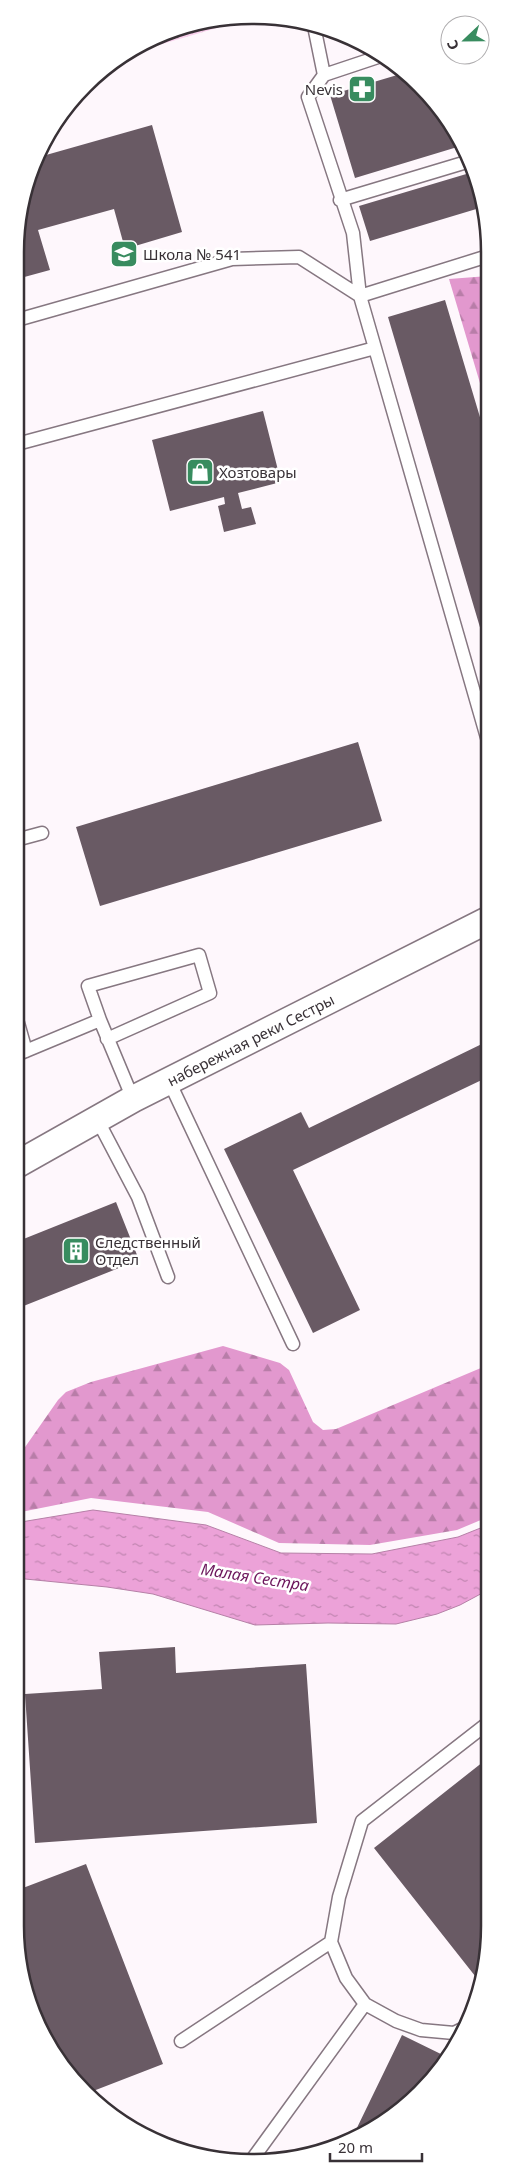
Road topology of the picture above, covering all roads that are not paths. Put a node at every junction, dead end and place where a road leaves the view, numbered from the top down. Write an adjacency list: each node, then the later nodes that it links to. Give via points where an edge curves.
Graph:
1 (315, 33): 3 (lane)
2 (374, 58): 3 (lane)
3 (324, 75): 5 (lane, via 308,97)
4 (463, 163): 5 (lane)
5 (340, 200): 7 (lane, via 353,233)
6 (481, 258): 7 (lane)
7 (360, 296): 8 (lane, via 299,257 232,259); 9 (lane)
8 (24, 318)
9 (375, 348): 10 (lane); 11 (lane)
10 (24, 442)
11 (481, 717)
12 (42, 833): 13 (lane)
13 (24, 838)
14 (481, 924): 18 (street, набережная реки Сестры)
15 (100, 1020): 16 (lane); 16 (lane, via 88,986 199,955 210,993); 17 (lane)
16 (107, 1039): 19 (lane)
17 (24, 1052)
18 (169, 1080): 19 (street, набережная реки Сестры); 23 (lane)
19 (133, 1099): 20 (street, набережная реки Сестры)
20 (98, 1119): 21 (street, набережная реки Сестры); 22 (lane, via 138,1197)
21 (24, 1161)
22 (168, 1277)
23 (293, 1344)
24 (481, 1728): 25 (lane, via 362,1821 339,1897)
25 (331, 1942): 26 (lane, via 346,1978); 28 (lane)
26 (365, 2004): 27 (lane, via 421,2030); 29 (lane)
27 (455, 2032)
28 (182, 2041)
29 (256, 2154)

